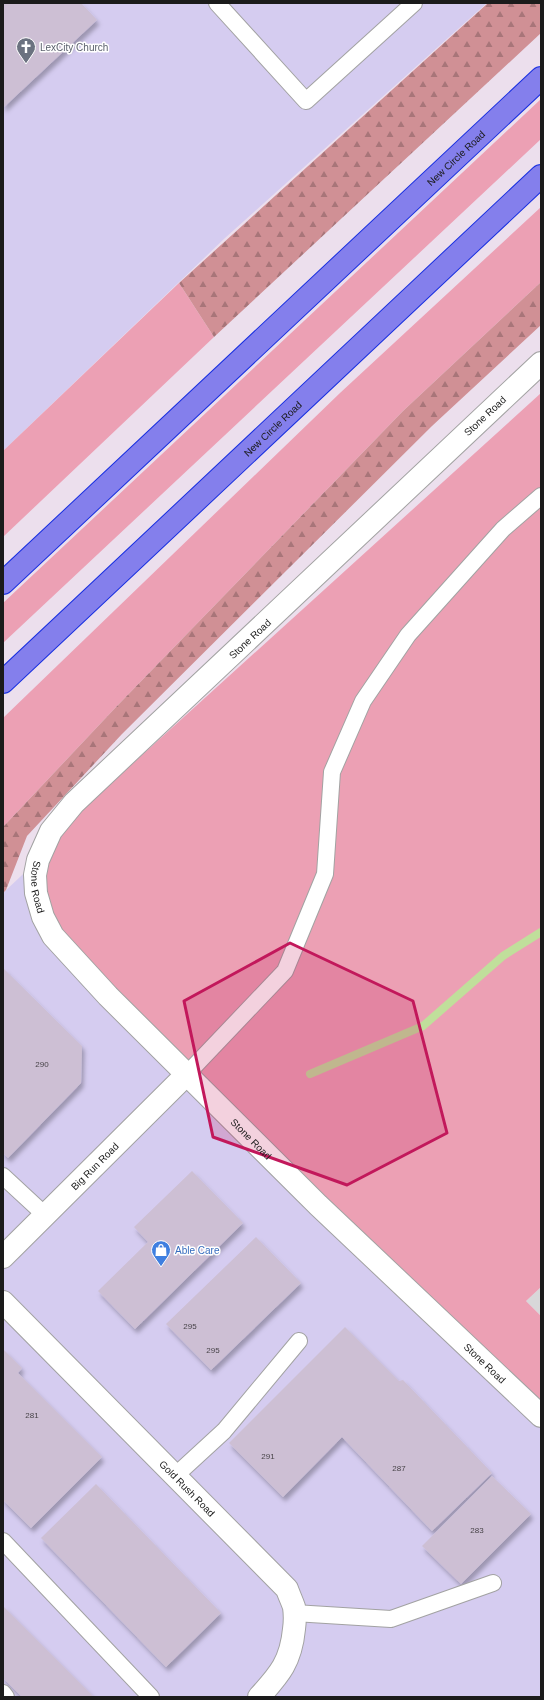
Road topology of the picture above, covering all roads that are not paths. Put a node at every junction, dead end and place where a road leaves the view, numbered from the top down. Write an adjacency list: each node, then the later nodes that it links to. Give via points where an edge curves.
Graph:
1 (217, 3): 2 (lane, via 306,101)
2 (414, 3)
3 (541, 78): 7 (highway, New Circle Road)
4 (541, 176): 8 (highway, New Circle Road)
5 (541, 363): 9 (street, Stone Road, via 116,762 74,803 50,831 38,860 35,875 36,893 43,917 53,936)
6 (541, 496): 9 (lane, via 503,529 408,635 363,701 332,772 325,874 285,971)
7 (3, 583)
8 (3, 682)
9 (186, 1075): 11 (street, Big Run Road); 15 (street, Stone Road, via 318,1205)
10 (3, 1176): 11 (lane)
11 (45, 1215): 12 (street, Big Run Road)
12 (3, 1257)
13 (3, 1302): 16 (street, Gold Rush Road)
14 (299, 1341): 16 (lane, via 224,1431)
15 (541, 1416)
16 (175, 1476): 19 (street, Gold Rush Road, via 287,1589)
17 (3, 1542): 22 (lane)
18 (493, 1583): 19 (lane, via 391,1619)
19 (294, 1613): 23 (street, Gold Rush Road, via 292,1646 286,1663)
20 (3, 1693): 21 (lane)
21 (6, 1697)
22 (151, 1697)
23 (259, 1697)

